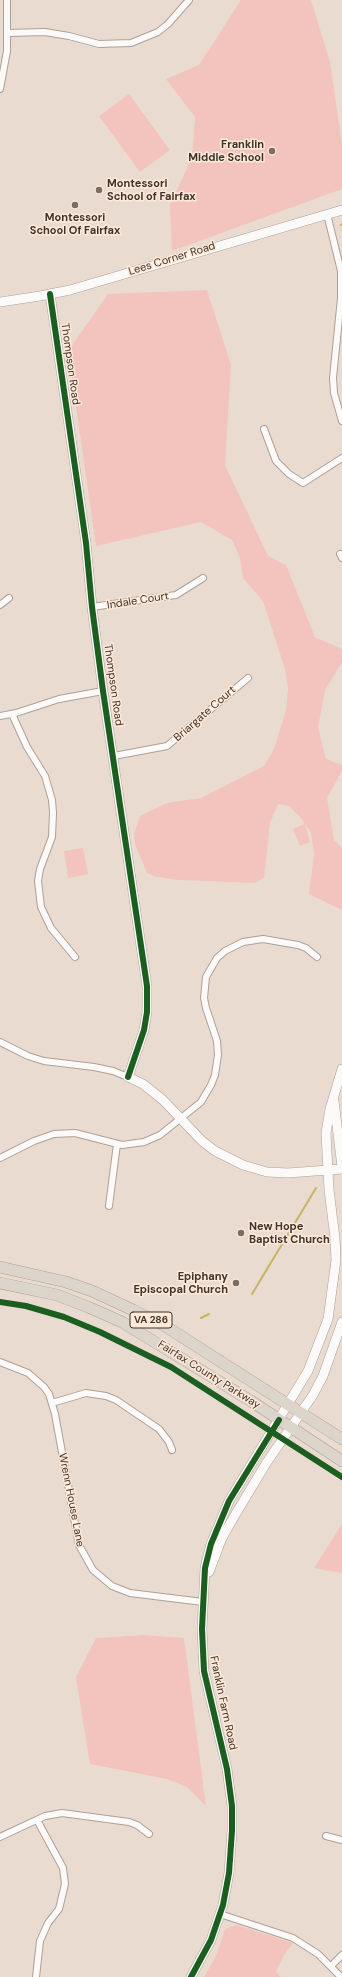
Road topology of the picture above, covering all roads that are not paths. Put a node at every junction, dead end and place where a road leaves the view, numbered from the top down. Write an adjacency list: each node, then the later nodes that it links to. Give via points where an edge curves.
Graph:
1 (7, 0): 3 (street)
2 (189, 0): 3 (street, via 177,16 158,32 131,42 99,44 45,32)
3 (7, 34): 4 (street, via 6,63)
4 (0, 89)
5 (342, 210): 6 (street, Lees Corner Road)
6 (327, 214): 7 (street, Lees Corner Road); 9 (street, via 341,271 341,298 333,378)
7 (50, 294): 8 (street, Lees Corner Road); 15 (street, Thompson Road, via 86,543)
8 (0, 302)
9 (342, 421)
10 (264, 429): 11 (street, via 276,461 303,483)
11 (342, 458)
12 (203, 578): 15 (street, Indale Court, via 176,595)
13 (9, 598): 14 (street)
14 (0, 605)
15 (92, 608): 17 (street, Thompson Road)
16 (248, 678): 20 (street, Briargate Court, via 167,746)
17 (103, 692): 18 (street, via 59,699); 20 (street, Thompson Road)
18 (12, 714): 19 (street); 21 (street, via 27,748 45,776 52,800 52,837 38,881 41,907 51,928)
19 (0, 716)
20 (114, 756): 25 (street, Thompson Road, via 147,986 144,1030)
21 (75, 957)
22 (317, 957): 27 (street, via 298,944 253,939 233,946 217,958 210,968 204,988 206,1008 217,1041 215,1075 201,1102)
23 (0, 1042): 25 (street, via 17,1052 44,1061 94,1067)
24 (342, 1069): 26 (street, Franklin Farm Road)
25 (128, 1077): 27 (street, via 151,1090)
26 (334, 1096): 30 (street, Franklin Farm Road); 31 (street, Franklin Farm Road, via 327,1121)
27 (182, 1118): 28 (street, via 150,1140); 31 (street, via 202,1141 243,1165 276,1173)
28 (117, 1144): 29 (street, via 75,1133 54,1134 34,1140); 32 (street)
29 (0, 1158)
30 (342, 1168): 31 (street)
31 (328, 1171): 38 (street, Franklin Farm Road, via 336,1260 332,1300 313,1361)
32 (109, 1206)
33 (0, 1267): 38 (highway, Fairfax County Parkway / VA 286, via 60,1281 116,1301 165,1326)
34 (0, 1284): 40 (highway, Fairfax County Parkway / VA 286, via 57,1295 108,1316 169,1350)
35 (342, 1322): 39 (street, Franklin Farm Road, via 323,1376)
36 (0, 1362): 37 (street, Wrenn House Lane, via 28,1373 36,1379 44,1387)
37 (52, 1403): 43 (street, via 86,1393 106,1396 159,1429); 46 (street, Wrenn House Lane, via 79,1545 93,1570 112,1586 130,1593)
38 (288, 1405): 39 (highway, Fairfax County Parkway / VA 286); 40 (street, Franklin Farm Road)
39 (301, 1413): 41 (street, Franklin Farm Road); 42 (highway, Fairfax County Parkway / VA 286)
40 (279, 1420): 41 (highway, Fairfax County Parkway / VA 286); 45 (street, Franklin Farm Road, via 237,1487 224,1513 208,1556)
41 (291, 1428): 44 (highway, Fairfax County Parkway / VA 286); 45 (street, Franklin Farm Road, via 227,1528)
42 (342, 1439)
43 (172, 1450)
44 (342, 1461)
45 (205, 1581): 46 (street, Franklin Farm Road)
46 (203, 1602): 52 (street, Franklin Farm Road, via 204,1671 227,1769 232,1806 231,1850)
47 (37, 1820): 48 (street, via 52,1814 74,1814 129,1822); 50 (street); 55 (street, via 63,1868 65,1884 59,1909 48,1923 40,1942)
48 (149, 1834)
49 (326, 1836): 51 (street)
50 (0, 1837)
51 (342, 1840)
52 (220, 1914): 54 (street, via 293,1938); 56 (street, Franklin Farm Road, via 211,1940)
53 (342, 1955): 54 (street)
54 (331, 1966): 57 (street)
55 (36, 1977)
56 (192, 1977)
57 (341, 1977)

